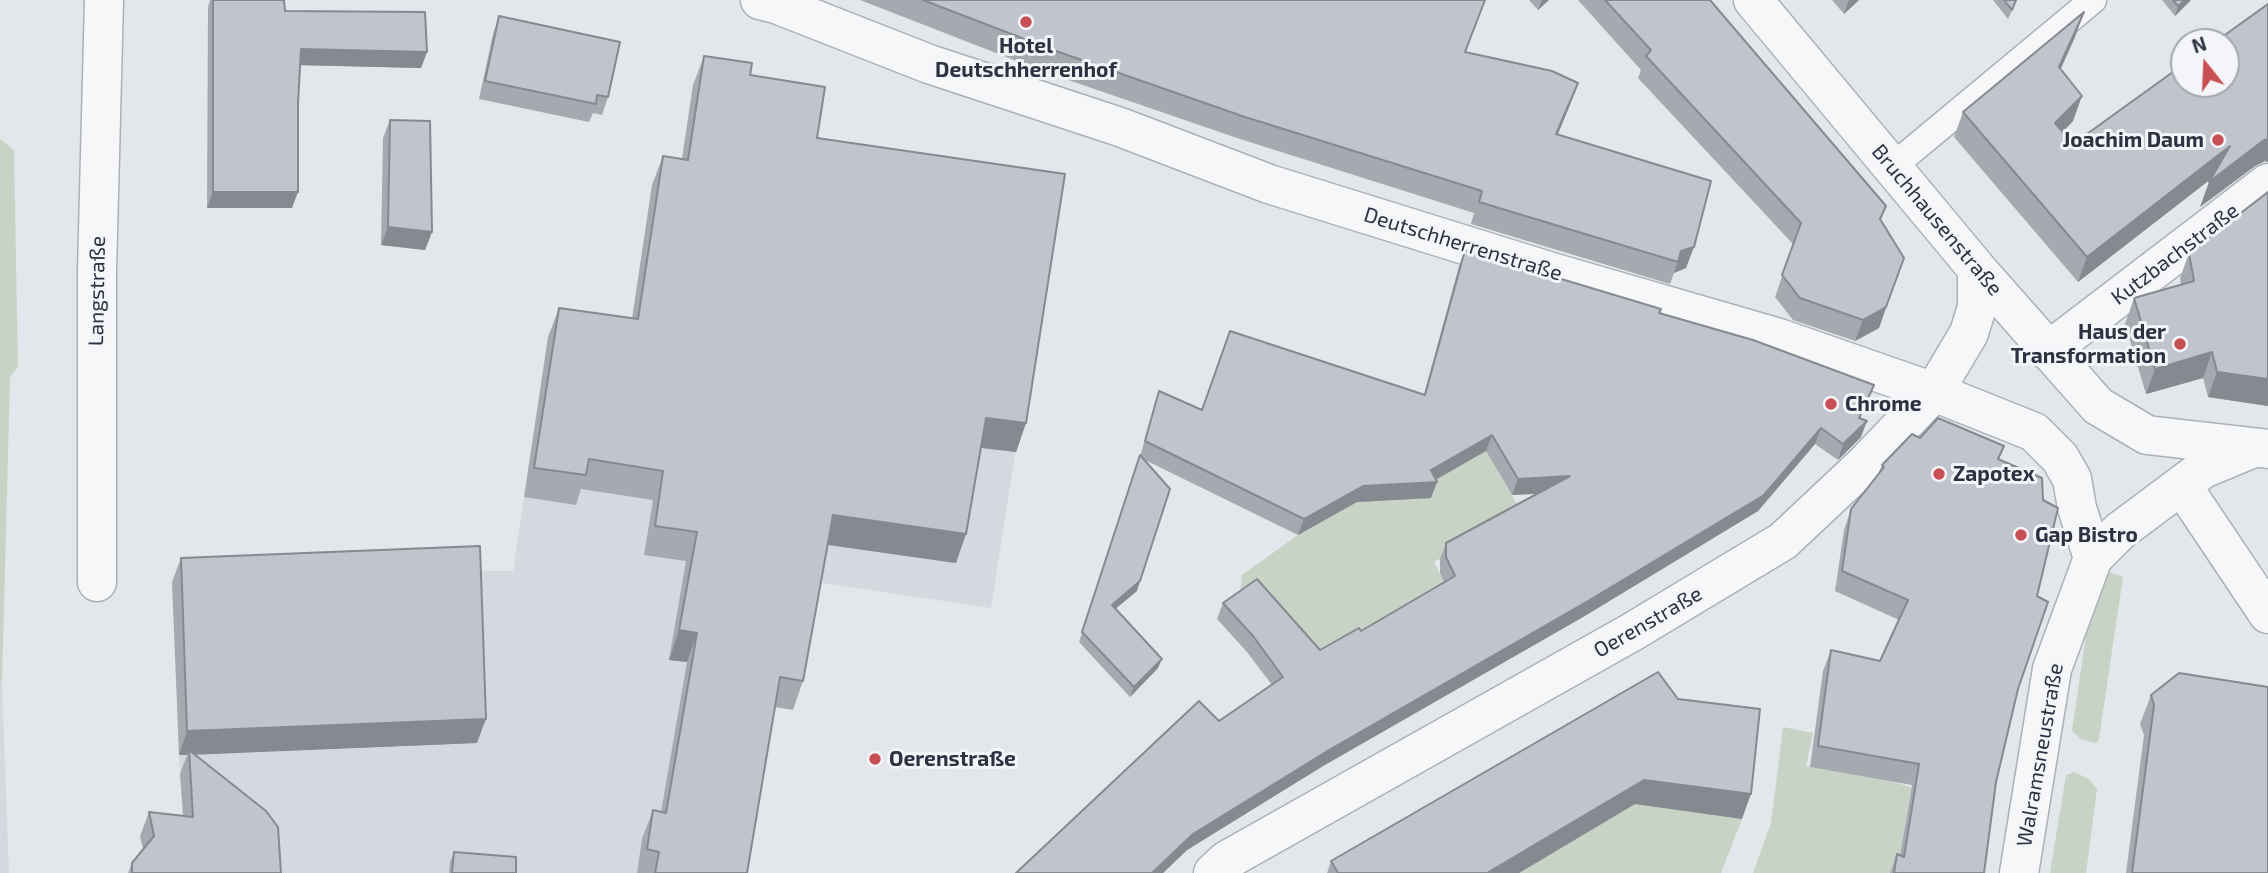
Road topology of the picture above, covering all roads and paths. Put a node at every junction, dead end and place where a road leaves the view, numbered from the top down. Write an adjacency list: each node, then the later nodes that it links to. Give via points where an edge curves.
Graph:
1 (104, 0): 13 (street, Langstraße, via 97,271)
2 (760, 0): 9 (street, Deutschherrenstraße, via 1269,184 1779,338)
3 (1754, 0): 5 (street, Bruchhausenstraße)
4 (2093, 0): 5 (lane)
5 (1892, 166): 7 (street, Bruchhausenstraße)
6 (2268, 183): 8 (street, Kutzbachstraße)
7 (1977, 269): 8 (street, Bruchhausenstraße); 9 (street, Oerenstraße, via 1977,307 1969,333)
8 (2048, 351): 10 (street, Bruchhausenstraße, via 2098,406 2147,435)
9 (1934, 392): 12 (street, Deutschherrenstraße, via 2034,432 2060,458 2072,479); 15 (street, Oerenstraße, via 1783,541 1632,632 1251,846)
10 (2262, 448): 12 (street, via 2203,469 2120,531)
11 (2189, 496): 14 (street)
12 (2093, 558): 16 (street, Walramsneustraße, via 2052,669)
13 (97, 582)
14 (2265, 607)
15 (1213, 873)
16 (2019, 873)

